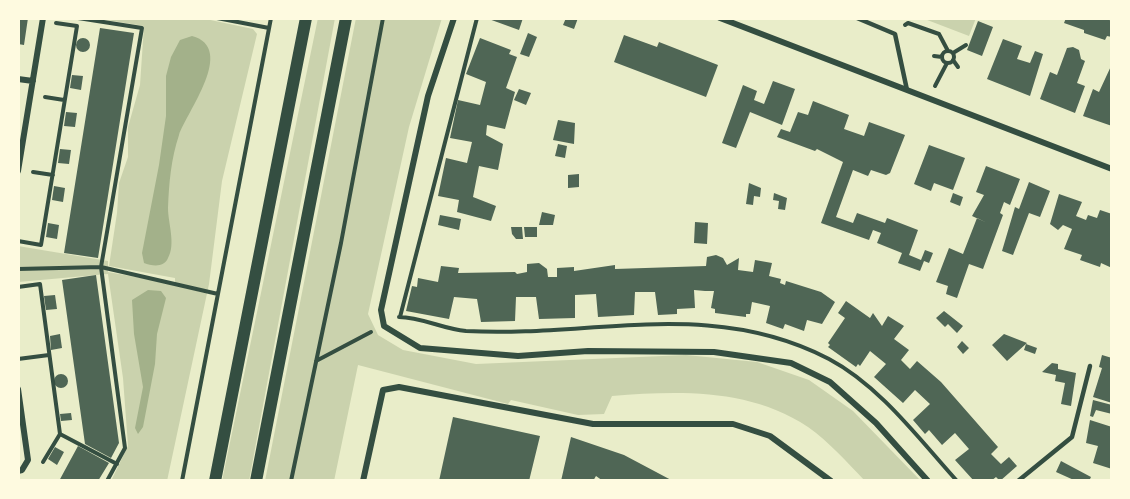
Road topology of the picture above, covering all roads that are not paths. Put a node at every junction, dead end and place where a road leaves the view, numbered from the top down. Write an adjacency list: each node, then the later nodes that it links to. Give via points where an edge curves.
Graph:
1 (306, 18): 15 (main road)
2 (346, 18): 16 (main road)
3 (454, 18): 19 (street, via 428,96 381,310 384,326 420,348 518,356 588,351 714,352 791,363 830,382 876,423)
4 (720, 18): 9 (street)
5 (857, 18): 9 (lane, via 895,34)
6 (43, 19): 8 (street)
7 (18, 79): 8 (street)
8 (33, 81): 11 (street)
9 (907, 90): 10 (street)
10 (1112, 169)
11 (18, 171)
12 (1090, 366): 20 (lane, via 1072,437)
13 (18, 389): 14 (street, via 28,460)
14 (18, 471)
15 (215, 481)
16 (256, 481)
17 (363, 481): 18 (street, via 383,390 399,387 593,423 733,423 770,436)
18 (831, 481)
19 (928, 481)
20 (1018, 481)

